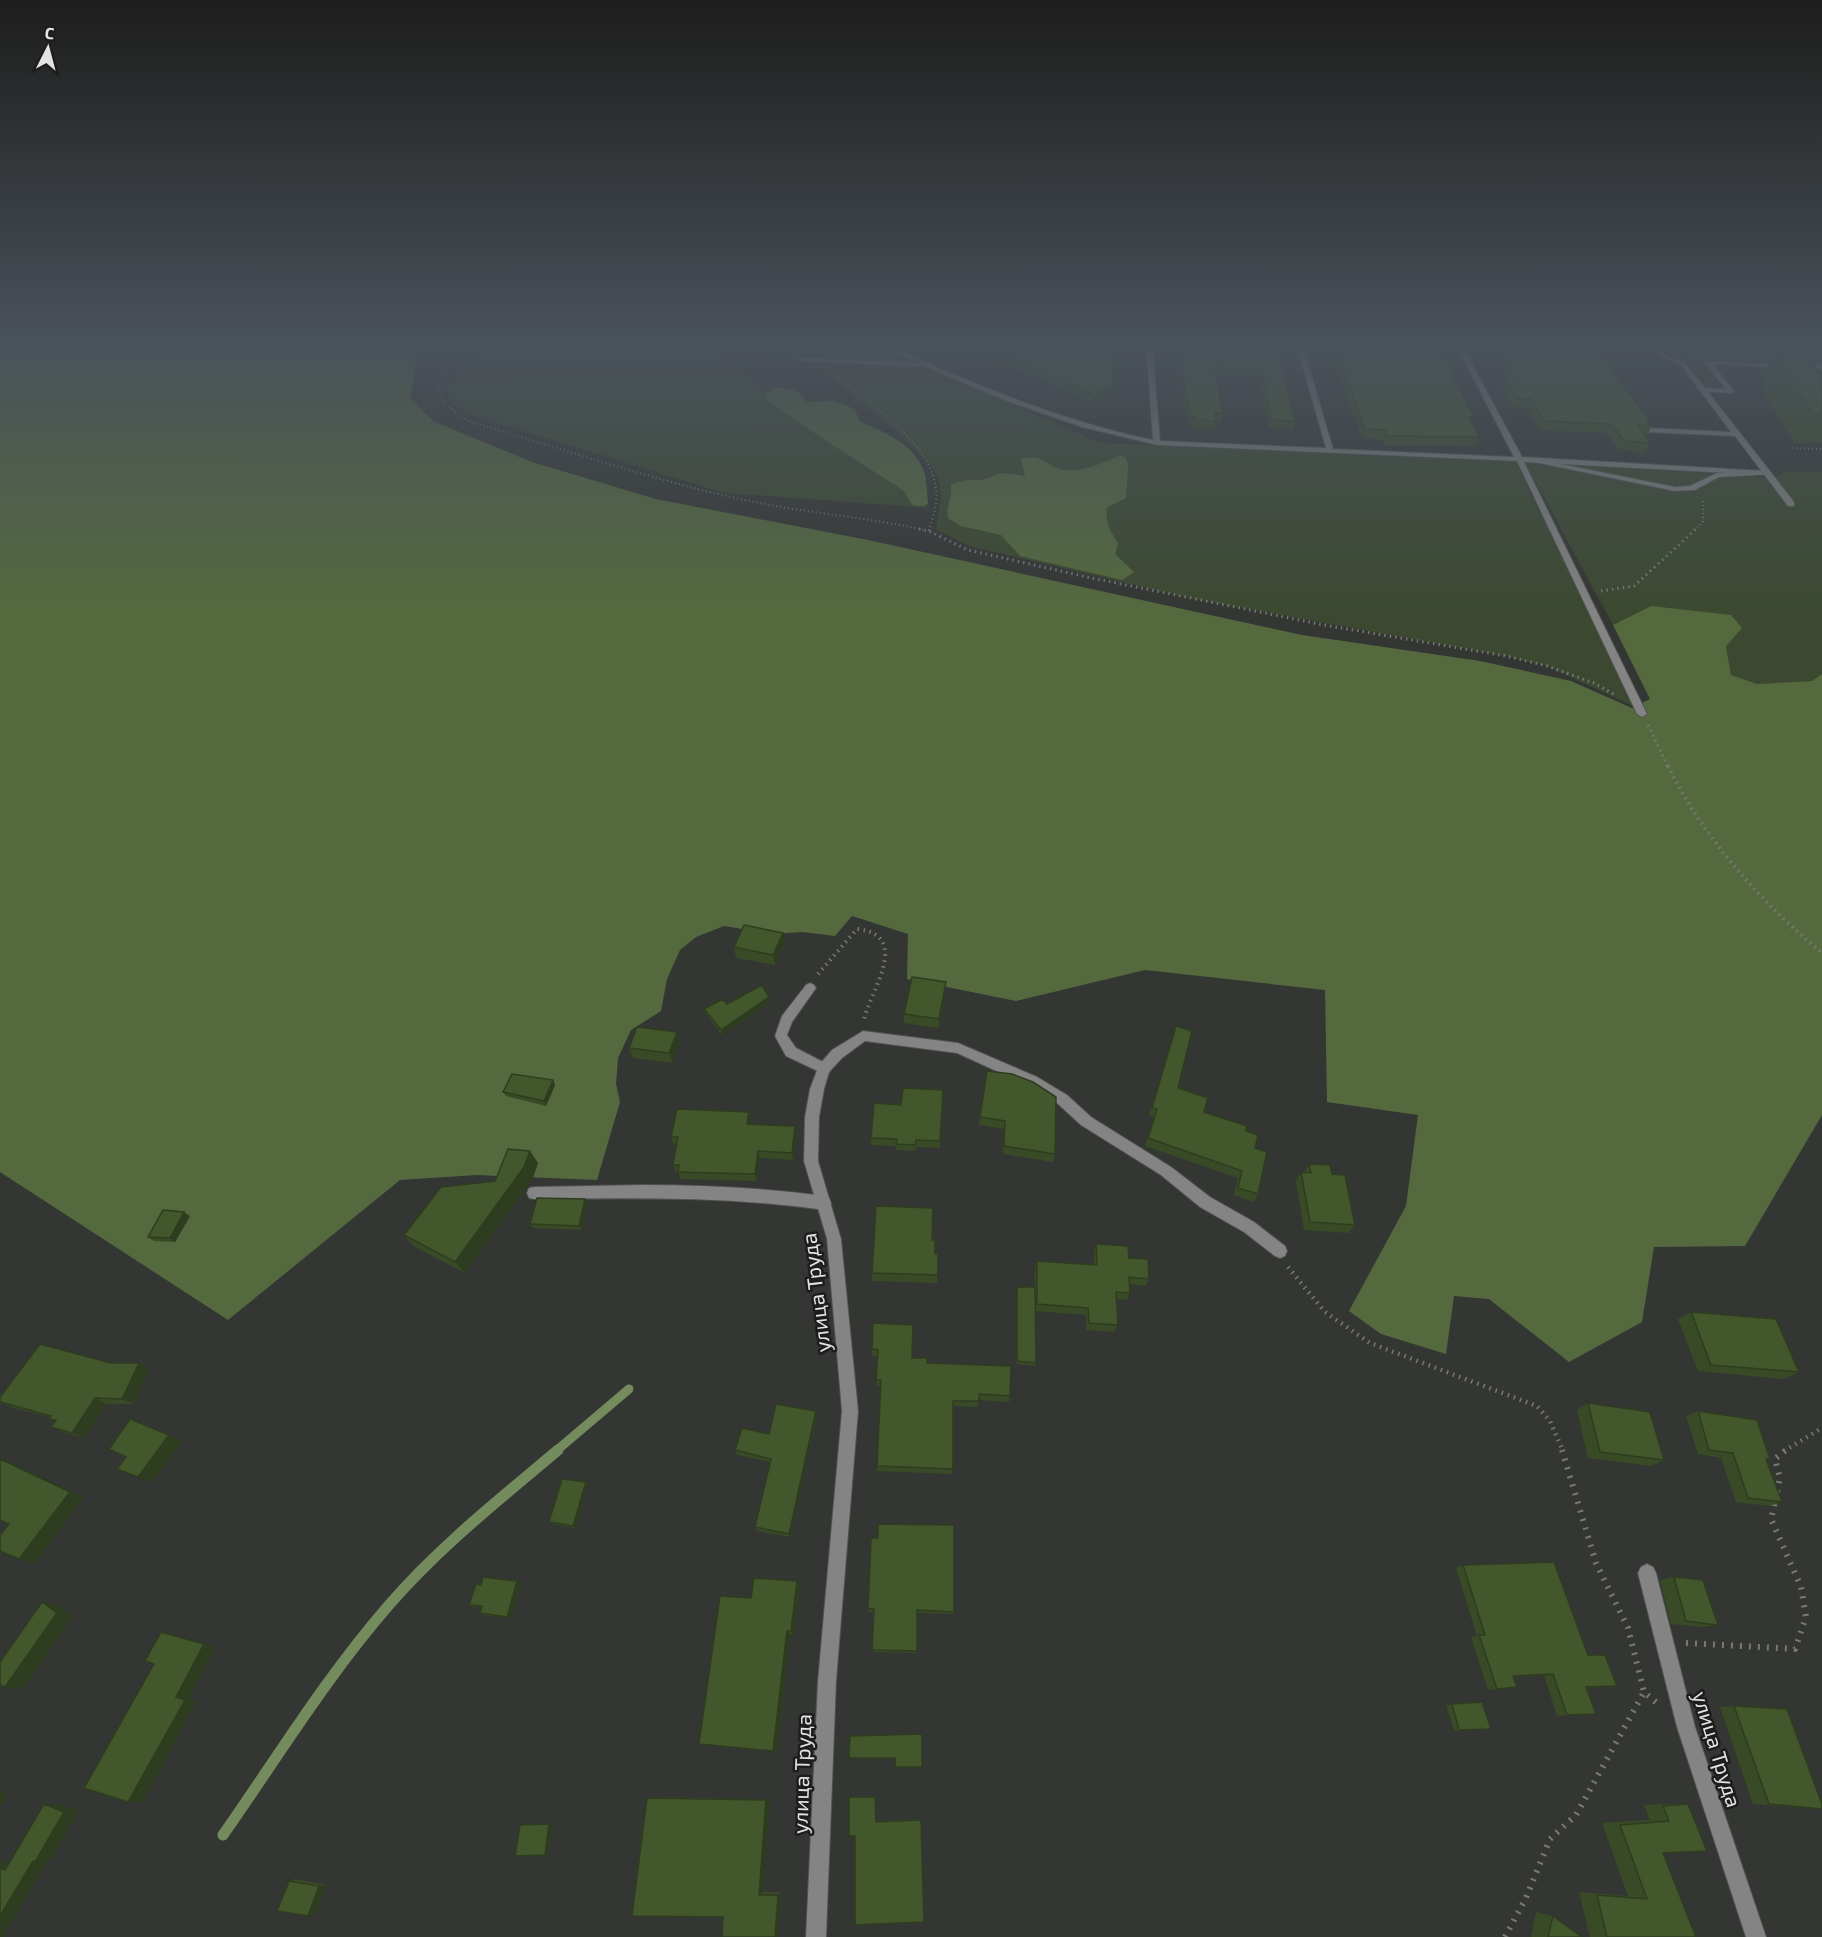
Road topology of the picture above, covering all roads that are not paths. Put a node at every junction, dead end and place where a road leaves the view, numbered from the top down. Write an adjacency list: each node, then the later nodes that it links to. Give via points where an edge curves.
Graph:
1 (1109, 433): 7 (street)
2 (1156, 433): 7 (street)
3 (1325, 433): 8 (street)
4 (1506, 433): 9 (street)
5 (1723, 433): 6 (street)
6 (1736, 434): 11 (street)
7 (1157, 443): 8 (street)
8 (1330, 451): 9 (street)
9 (1519, 459): 10 (street); 13 (street)
10 (1532, 460): 11 (street); 11 (street, via 1675,489 1692,488 1717,475)
11 (1766, 473): 12 (street)
12 (1791, 504)
13 (1641, 711)
14 (810, 988): 15 (street, via 786,1020 781,1036 791,1052)
15 (824, 1069): 17 (street, улица Труда, via 812,1117 812,1161); 18 (street, улица Труда, via 837,1054 863,1036 958,1047 1062,1099 1086,1121 1166,1171 1205,1202 1250,1227)
16 (534, 1193): 17 (street, via 762,1196)
17 (824, 1203): 20 (street, улица Труда, via 834,1239 850,1412 827,1681)
18 (1280, 1251)
19 (1647, 1573): 21 (street, улица Труда, via 1686,1727)
20 (816, 1937)
21 (1756, 1937)

